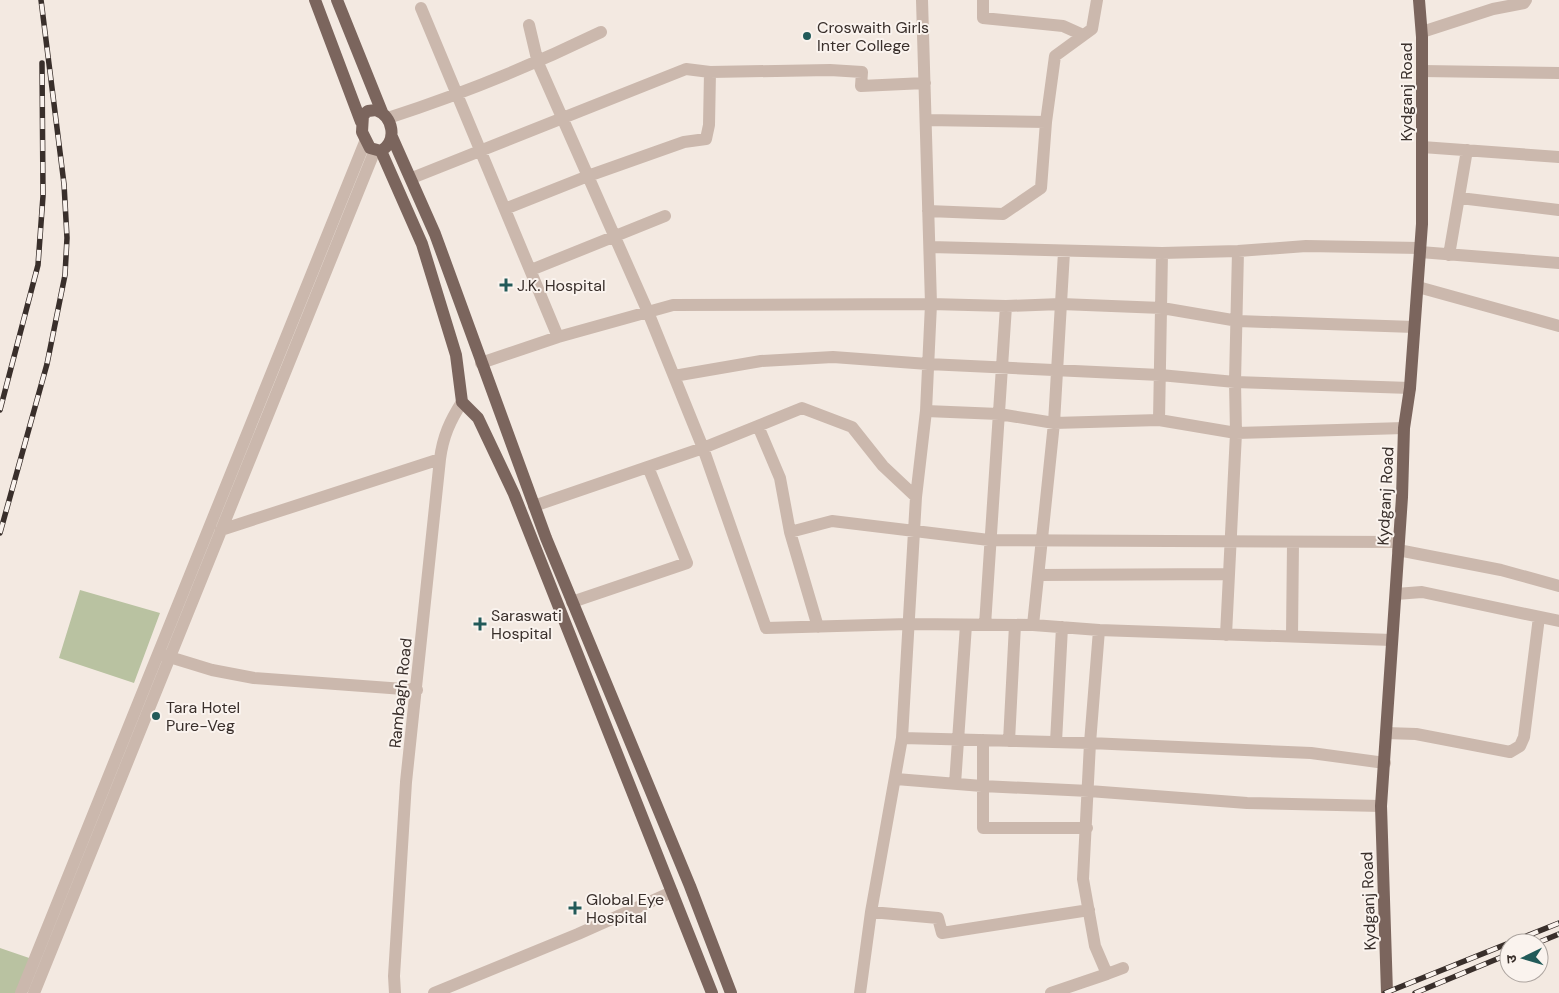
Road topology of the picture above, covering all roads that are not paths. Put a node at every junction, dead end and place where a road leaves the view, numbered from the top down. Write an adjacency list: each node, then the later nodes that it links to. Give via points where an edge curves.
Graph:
1 (315, 0): 22 (main road)
2 (337, 0): 19 (main road)
3 (922, 0): 17 (street)
4 (983, 0): 12 (street, via 983,18 1063,26)
5 (1098, 0): 12 (street, via 1092,28)
6 (1419, 0): 11 (main road, Kydganj Road)
7 (1526, 0): 11 (street)
8 (421, 8): 18 (street)
9 (530, 25): 13 (street)
10 (601, 32): 13 (street)
11 (1422, 32): 14 (main road, Kydganj Road)
12 (1083, 35): 23 (street, via 1055,56)
13 (538, 63): 18 (street); 20 (street)
14 (1422, 71): 16 (street); 25 (main road, Kydganj Road)
15 (710, 72): 17 (street, via 830,70 862,72 861,86); 20 (street, via 686,69); 30 (street, via 706,139 684,142)
16 (1559, 73)
17 (925, 83): 21 (street)
18 (458, 95): 19 (street); 28 (street)
19 (385, 115): 22 (main road, via 368,111); 24 (main road)
20 (562, 118): 28 (street); 30 (street)
21 (926, 120): 23 (street); 35 (street)
22 (361, 122): 26 (main road)
23 (1046, 122): 35 (street, via 1041,188 1003,214)
24 (392, 137): 26 (main road, via 389,144); 31 (main road)
25 (1422, 147): 27 (street); 39 (main road, Kydganj Road)
26 (373, 148): 57 (main road, via 422,244); 81 (street); 107 (street)
27 (1467, 150): 29 (street); 32 (street)
28 (481, 151): 31 (street); 33 (street)
29 (1559, 157)
30 (588, 176): 33 (street); 37 (street)
31 (412, 178): 56 (main road, via 436,234)
32 (1460, 198): 34 (street); 43 (street)
33 (505, 209): 45 (street)
34 (1559, 210)
35 (928, 211): 38 (street)
36 (665, 216): 37 (street)
37 (615, 237): 45 (street); 51 (street)
38 (930, 248): 41 (street); 47 (street)
39 (1420, 250): 40 (street, via 1306,246); 43 (street); 46 (main road, Kydganj Road)
40 (1238, 251): 42 (street); 52 (street)
41 (1064, 252): 42 (street); 48 (street)
42 (1162, 253): 50 (street)
43 (1450, 255): 44 (street)
44 (1559, 263)
45 (530, 270): 55 (street)
46 (1418, 287): 53 (street); 54 (main road, Kydganj Road)
47 (931, 304): 49 (street); 51 (street, via 674,305); 59 (street)
48 (1061, 304): 49 (street); 50 (street); 61 (street)
49 (1006, 306): 60 (street)
50 (1162, 308): 52 (street); 62 (street)
51 (648, 312): 55 (street); 63 (street)
52 (1238, 321): 54 (street); 64 (street)
53 (1559, 326)
54 (1414, 327): 65 (main road, Kydganj Road)
55 (558, 337): 58 (street)
56 (476, 349): 57 (main road); 58 (main road)
57 (456, 355): 66 (main road)
58 (481, 363): 67 (main road)
59 (928, 364): 60 (street); 63 (street, via 833,356 760,361); 68 (street)
60 (1002, 368): 61 (street); 69 (street)
61 (1057, 370): 62 (street); 72 (street)
62 (1160, 375): 64 (street); 71 (street)
63 (674, 376): 76 (street)
64 (1235, 382): 65 (street); 75 (street)
65 (1410, 388): 74 (main road, Kydganj Road)
66 (462, 402): 70 (main road); 77 (street, Rambagh Road, via 448,423)
67 (497, 408): 70 (main road); 80 (main road)
68 (926, 411): 69 (street); 79 (street)
69 (999, 414): 72 (street); 85 (street)
70 (478, 418): 123 (main road, via 514,494)
71 (1160, 420): 72 (street); 75 (street)
72 (1054, 423): 84 (street)
73 (758, 426): 76 (street); 79 (street, via 802,408 852,427 883,466); 82 (street, via 780,478)
74 (1404, 428): 75 (street); 88 (main road, Kydganj Road)
75 (1236, 433): 86 (street)
76 (703, 448): 78 (street); 101 (street, via 766,628)
77 (440, 459): 81 (street); 108 (street, Rambagh Road)
78 (648, 467): 80 (street); 93 (street, via 687,563)
79 (916, 497): 83 (street)
80 (534, 506): 93 (main road)
81 (221, 530): 107 (street)
82 (790, 532): 83 (street, via 832,522); 101 (street)
83 (914, 532): 85 (street); 96 (street)
84 (1041, 539): 85 (street); 86 (street); 90 (street)
85 (989, 540): 98 (street)
86 (1229, 542): 87 (street); 89 (street)
87 (1292, 543): 88 (street, via 1345,541); 105 (street)
88 (1398, 546): 91 (street); 92 (main road, Kydganj Road)
89 (1228, 574): 90 (street); 104 (street)
90 (1039, 575): 100 (street)
91 (1559, 586)
92 (1396, 594): 94 (street, via 1422,592); 106 (main road, Kydganj Road)
93 (572, 602): 133 (main road)
94 (1539, 617): 95 (street); 109 (street, via 1524,737 1520,746 1510,752 1416,734)
95 (1559, 621)
96 (908, 624): 97 (street); 101 (street); 110 (street)
97 (966, 625): 98 (street); 111 (street)
98 (985, 625): 99 (street)
99 (1015, 625): 100 (street); 113 (street)
100 (1033, 625): 102 (street)
101 (818, 627)
102 (1062, 627): 103 (street); 114 (street)
103 (1099, 630): 104 (street); 115 (street)
104 (1226, 635): 105 (street)
105 (1292, 636): 106 (street)
106 (1392, 640): 109 (main road, Kydganj Road)
107 (164, 655): 108 (street, via 212,670 254,678); 128 (street); 129 (street)
108 (417, 690): 130 (street, Rambagh Road, via 406,782)
109 (1386, 733): 116 (main road, Kydganj Road)
110 (902, 738): 111 (street); 117 (street)
111 (960, 739): 112 (street); 118 (street)
112 (983, 740): 113 (street); 119 (street)
113 (1009, 741): 114 (street)
114 (1056, 742): 115 (street)
115 (1090, 743): 116 (street, via 1311,753); 120 (street)
116 (1385, 763): 121 (main road, Kydganj Road)
117 (896, 779): 118 (street); 125 (street)
118 (956, 784): 119 (street)
119 (982, 786): 120 (street); 122 (street, via 983,828)
120 (1089, 791): 121 (street, via 1247,803); 122 (street)
121 (1381, 806): 136 (main road, Kydganj Road)
122 (1087, 828): 124 (street, via 1083,879)
123 (672, 892): 131 (street); 132 (main road)
124 (1089, 910): 125 (street, via 942,933 938,918); 127 (street, via 1095,946)
125 (871, 912): 134 (street)
126 (1123, 968): 127 (street)
127 (1107, 974): 135 (street)
128 (21, 993)
129 (34, 993)
130 (395, 993)
131 (434, 993)
132 (712, 993)
133 (731, 993)
134 (860, 993)
135 (1050, 993)
136 (1387, 993)

